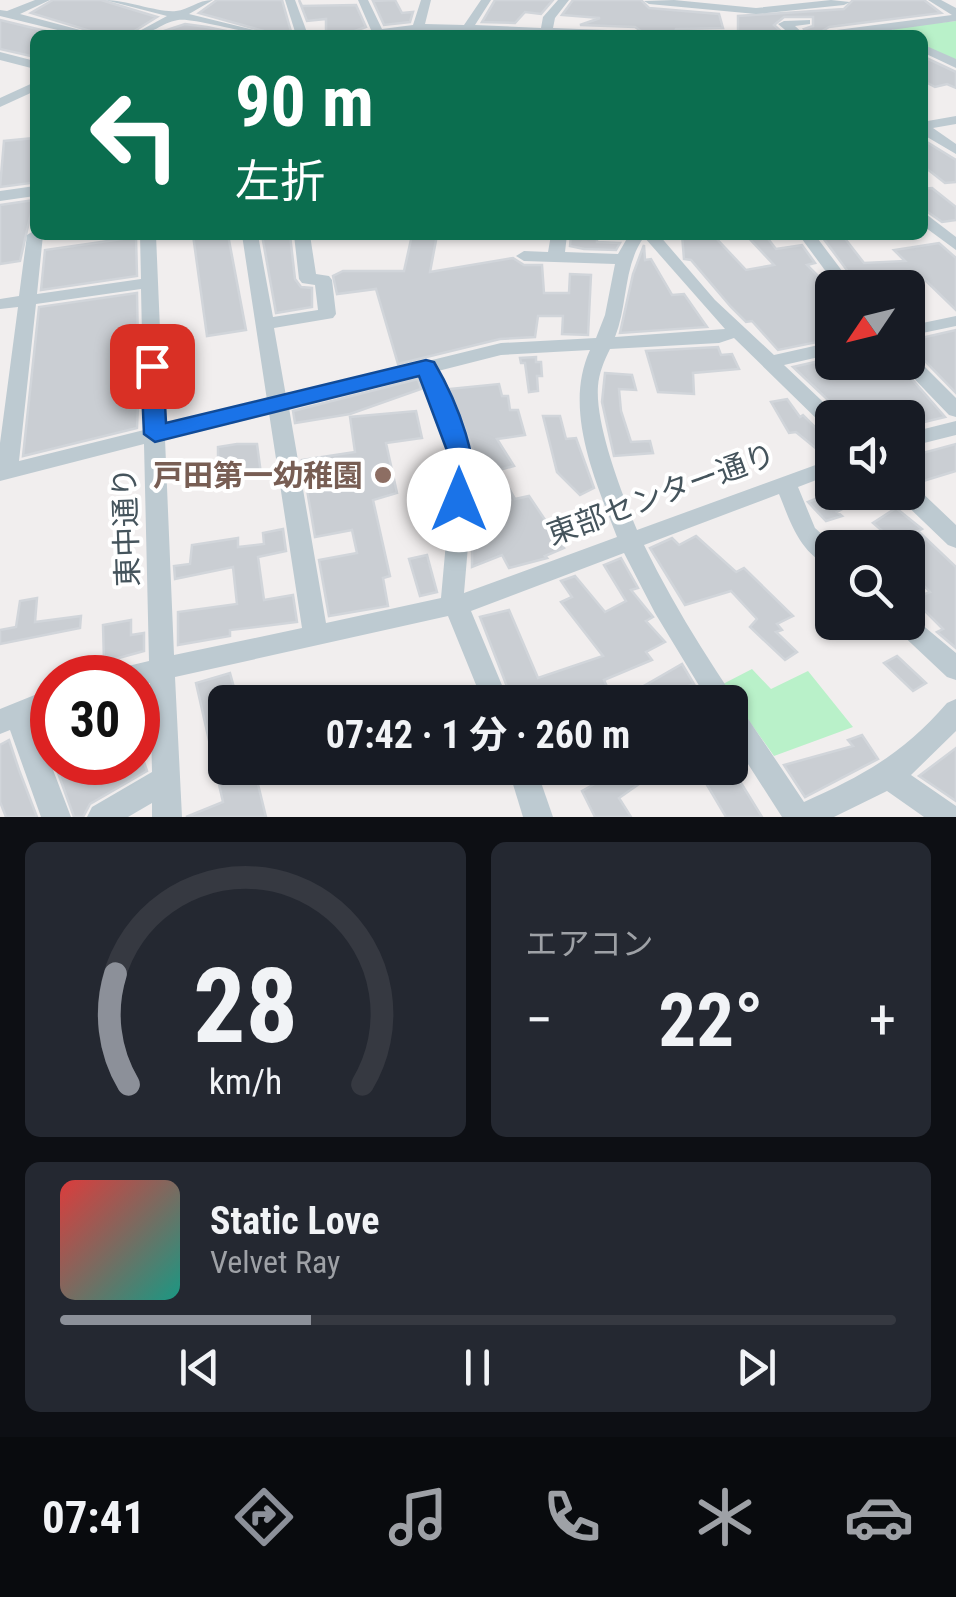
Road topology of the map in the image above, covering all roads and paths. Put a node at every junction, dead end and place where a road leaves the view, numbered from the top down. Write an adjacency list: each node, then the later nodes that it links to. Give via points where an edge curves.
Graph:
1 (45, 0): 18 (street)
2 (110, 0): 16 (street)
3 (208, 0): 16 (street)
4 (290, 0): 26 (street)
5 (364, 0): 27 (street)
6 (426, 0): 21 (street)
7 (486, 0): 30 (street)
8 (564, 0): 31 (street)
9 (933, 0): 17 (street)
10 (649, 1): 13 (street, via 681,10); 32 (street)
11 (842, 1): 12 (street); 14 (street)
12 (791, 4): 13 (street)
13 (723, 8): 19 (street, via 723,18)
14 (856, 10)
15 (890, 13): 22 (street, via 866,16)
16 (178, 15): 24 (street); 25 (street)
17 (956, 15): 22 (street)
18 (3, 16): 23 (street)
19 (734, 20)
20 (806, 22): 33 (street, via 784,24)
21 (418, 28): 28 (street); 29 (street)
22 (884, 28): 34 (street); 35 (street)
23 (69, 30)
24 (148, 30)
25 (233, 30)
26 (300, 30)
27 (377, 30)
28 (402, 30)
29 (437, 30)
30 (467, 30)
31 (547, 30)
32 (637, 30)
33 (792, 30)
34 (868, 30)
35 (888, 30)
36 (928, 50): 39 (street)
37 (0, 56): 38 (street)
38 (30, 64)
39 (956, 64)
40 (30, 88): 41 (street)
41 (3, 99): 42 (street)
42 (30, 105)
43 (956, 120): 44 (street)
44 (928, 125)
45 (928, 130): 46 (street)
46 (956, 150)
47 (30, 192): 48 (street)
48 (0, 196)
49 (928, 221): 58 (street)
50 (34, 240): 64 (street)
51 (148, 240): 63 (street, 東中通り)
52 (251, 240): 67 (street)
53 (303, 240): 67 (street, via 308,279 323,280 327,314)
54 (558, 240): 60 (street)
55 (634, 240): 61 (street)
56 (654, 240): 69 (street)
57 (812, 240): 62 (street)
58 (956, 245)
59 (524, 256): 60 (street)
60 (556, 257): 61 (street)
61 (625, 259): 70 (street)
62 (834, 270)
63 (150, 282): 64 (street); 80 (street, 東中通り)
64 (28, 300): 65 (street); 73 (street)
65 (0, 304)
66 (956, 321): 68 (street)
67 (264, 324): 76 (street)
68 (925, 328)
69 (736, 332): 70 (street); 72 (street)
70 (608, 341): 74 (street, via 501,349); 87 (street, via 588,378 588,402 600,461)
71 (815, 352): 72 (street)
72 (770, 362): 77 (street)
73 (10, 367): 83 (street)
74 (426, 367): 76 (street); 89 (street, via 464,464 454,537)
75 (925, 378): 78 (street)
76 (277, 403): 80 (street); 90 (street)
77 (815, 406)
78 (956, 410)
79 (956, 428): 81 (street)
80 (155, 434): 83 (street); 92 (street, 東中通り)
81 (925, 436)
82 (815, 472): 84 (street, 東部センター通り)
83 (4, 473)
84 (785, 483): 87 (street, 東部センター通り); 88 (street)
85 (925, 508): 86 (street)
86 (953, 533)
87 (629, 539): 89 (street, 東部センター通り); 95 (street, via 668,620)
88 (815, 541)
89 (455, 606): 90 (street, 東部センター通り); 94 (street)
90 (316, 635): 92 (street, 東部センター通り)
91 (924, 640): 93 (street)
92 (162, 666): 100 (street, 東中通り)
93 (956, 669)
94 (489, 685)
95 (712, 685)
96 (956, 711): 99 (street, via 925,751)
97 (9, 718): 102 (street)
98 (748, 740): 106 (street)
99 (890, 777): 106 (street); 107 (street)
100 (166, 778): 103 (street); 104 (street, 東中通り)
101 (528, 785): 105 (street)
102 (56, 817)
103 (102, 817)
104 (167, 817)
105 (538, 817)
106 (800, 817)
107 (948, 817)

